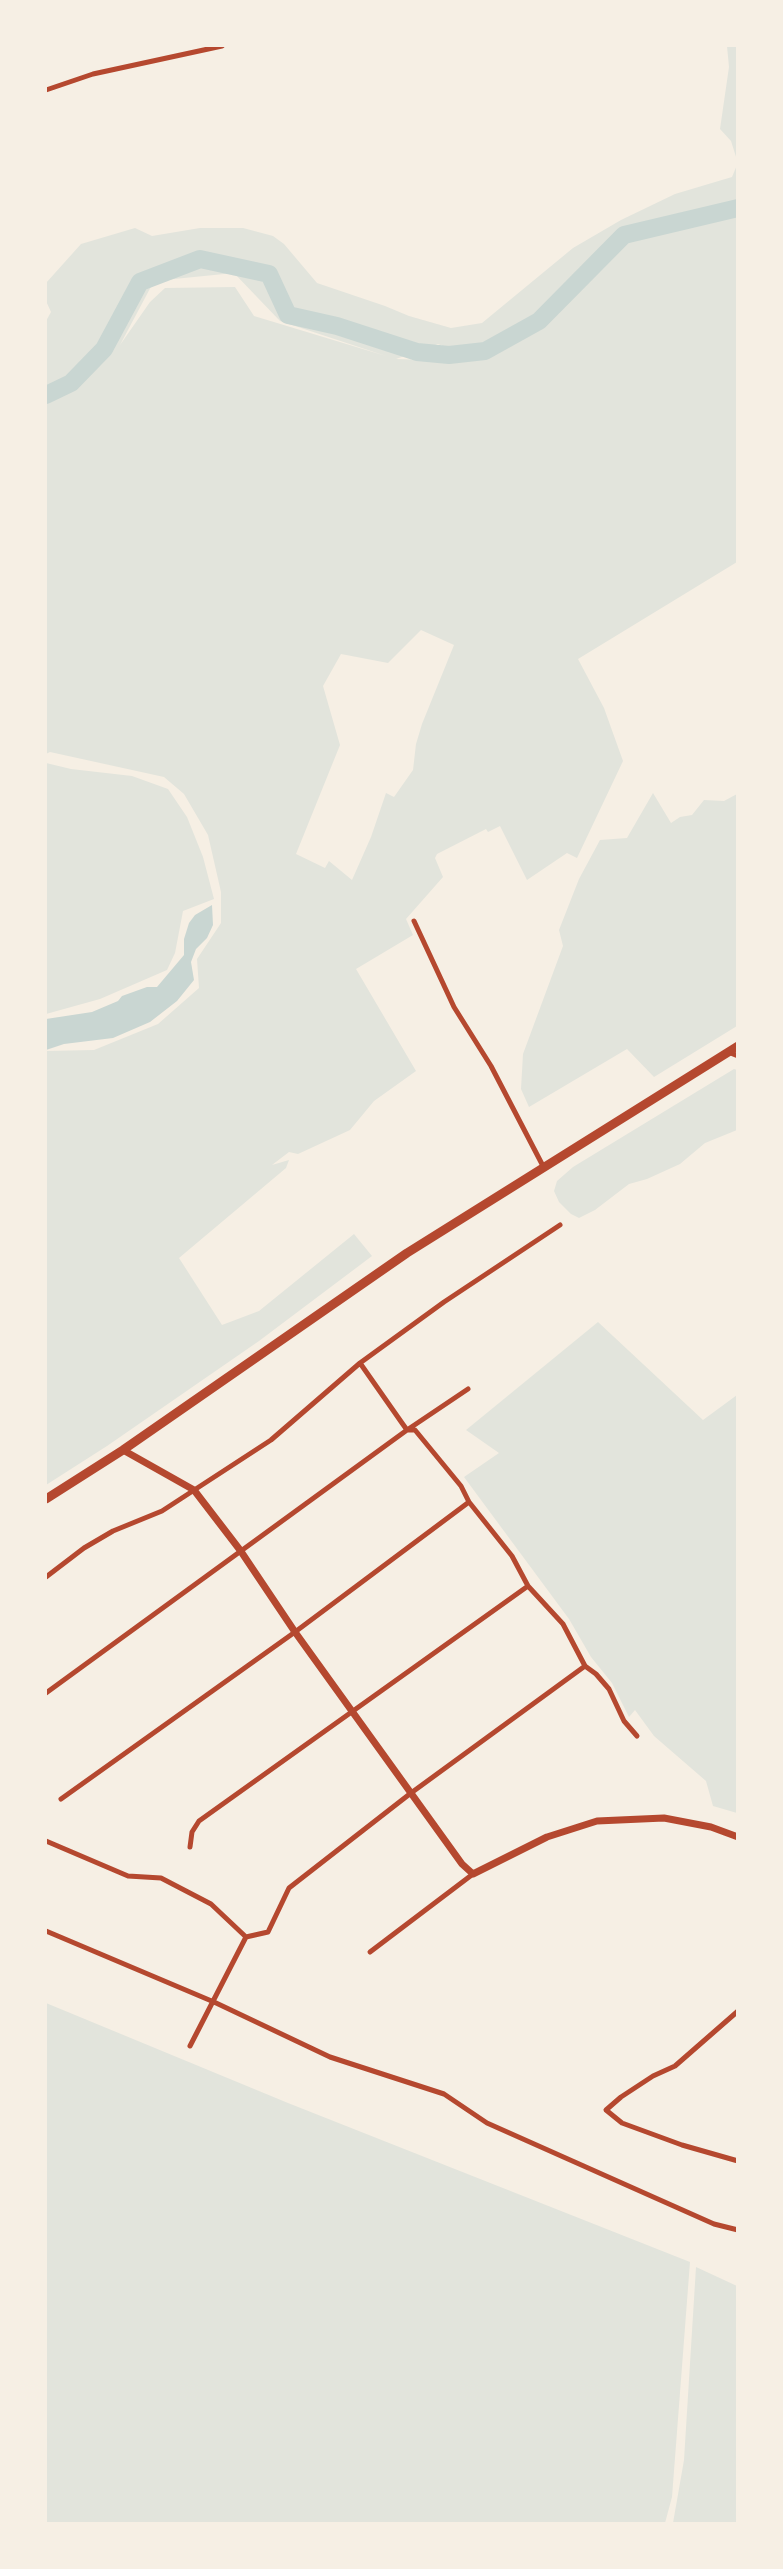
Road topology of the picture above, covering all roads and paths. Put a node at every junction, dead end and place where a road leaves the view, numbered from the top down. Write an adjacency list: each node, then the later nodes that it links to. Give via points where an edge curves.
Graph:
1 (222, 46): 2 (street, via 93,74)
2 (46, 90)
3 (414, 921): 7 (street, via 454,1007)
4 (737, 1046): 5 (main road)
5 (727, 1052): 6 (street); 7 (main road)
6 (737, 1056)
7 (543, 1166): 12 (main road, via 407,1253)
8 (560, 1225): 9 (street)
9 (360, 1363): 11 (street); 13 (street, via 271,1440)
10 (468, 1389): 11 (street)
11 (407, 1430): 15 (street, via 415,1430); 16 (street)
12 (123, 1450): 13 (street); 14 (main road)
13 (194, 1490): 16 (street); 17 (street, via 162,1511 84,1548)
14 (46, 1499)
15 (469, 1502): 18 (street, via 512,1556); 19 (street)
16 (240, 1550): 19 (street); 21 (street)
17 (46, 1577)
18 (527, 1586): 20 (street, via 563,1624); 22 (street)
19 (295, 1632): 22 (street); 25 (street)
20 (585, 1666): 23 (street, via 609,1689); 24 (street)
21 (46, 1693)
22 (351, 1712): 24 (street); 28 (street, via 199,1821)
23 (637, 1736)
24 (411, 1793): 29 (street); 31 (street, via 289,1888 268,1932)
25 (61, 1799)
26 (737, 1838): 29 (street, via 711,1827 664,1818 597,1821 547,1837)
27 (46, 1841): 31 (street, via 128,1876 161,1878 211,1905)
28 (190, 1847)
29 (473, 1874): 32 (street)
30 (46, 1931): 33 (street)
31 (246, 1937): 33 (street)
32 (370, 1952)
33 (214, 2002): 35 (street); 37 (street, via 330,2057 444,2094 487,2123)
34 (737, 2011): 36 (street, via 675,2066 606,2110 622,2123)
35 (190, 2046)
36 (737, 2161)
37 (737, 2231)

